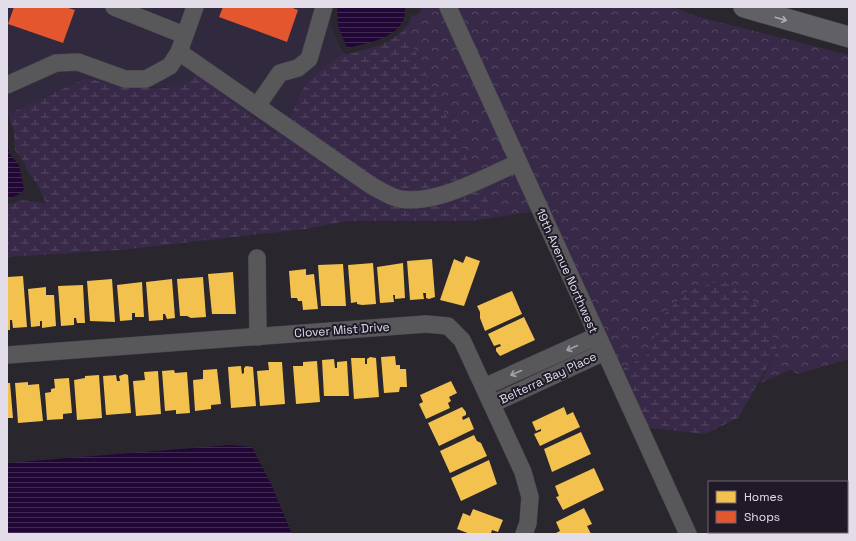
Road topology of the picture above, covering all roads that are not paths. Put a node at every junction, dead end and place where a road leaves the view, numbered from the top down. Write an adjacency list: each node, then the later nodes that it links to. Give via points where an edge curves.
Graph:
1 (114, 7): 6 (street)
2 (195, 7): 6 (street)
3 (324, 7): 10 (street, via 309,59 298,68 280,73)
4 (448, 7): 11 (street, 19th Avenue Northwest)
5 (744, 7): 7 (main road, one-way to 7)
6 (184, 35): 8 (street)
7 (849, 37)
8 (179, 52): 9 (street, via 170,66 146,79 125,79 78,62 56,63); 10 (street)
9 (7, 85)
10 (256, 106): 11 (street, via 372,186 399,199 443,195)
11 (518, 162): 13 (street, 19th Avenue Northwest)
12 (257, 258): 14 (street)
13 (597, 336): 15 (street, 19th Avenue Northwest); 17 (street, Belterra Bay Place, one-way to 17)
14 (258, 337): 16 (street, Clover Mist Drive); 19 (street, Clover Mist Drive, via 426,324 448,326 462,340)
15 (604, 352): 18 (street, Belterra Bay Place); 22 (street, 19th Avenue Northwest)
16 (7, 355)
17 (547, 359): 18 (street); 19 (street, Belterra Bay Place, one-way to 19)
18 (554, 375): 20 (street, Belterra Bay Place)
19 (484, 387): 20 (street, Clover Mist Drive)
20 (492, 404): 21 (street, Clover Mist Drive, via 523,472 530,497 528,523)
21 (524, 534)
22 (688, 534)

